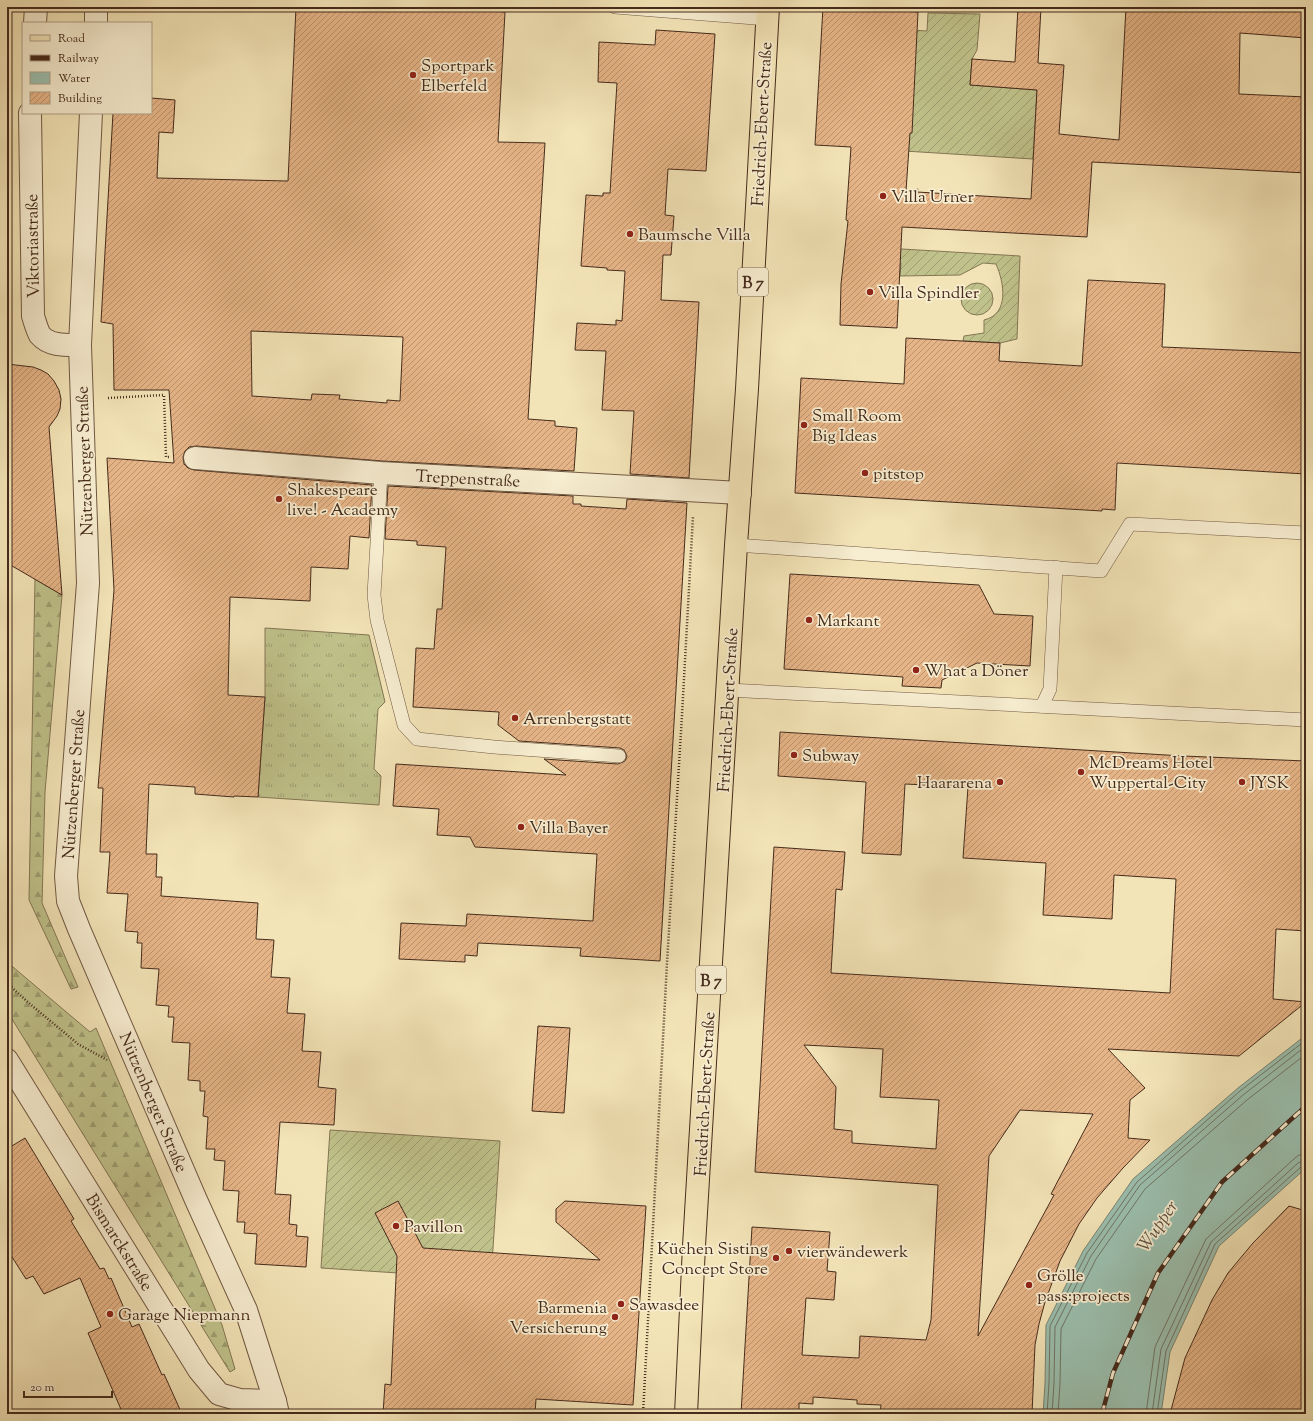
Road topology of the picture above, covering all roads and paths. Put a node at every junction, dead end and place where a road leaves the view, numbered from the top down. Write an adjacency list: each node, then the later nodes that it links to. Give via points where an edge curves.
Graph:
1 (36, 7): 7 (street)
2 (96, 7): 8 (street)
3 (458, 7): 4 (path)
4 (470, 7)
5 (615, 7): 6 (lane)
6 (767, 13): 16 (main road, Friedrich-Ebert-Straße / B 7)
7 (36, 22)
8 (96, 22)
9 (30, 114): 11 (street, Viktoriastraße, via 33,316 40,334 51,343)
10 (91, 114): 11 (street, Nützenberger Straße)
11 (80, 345): 12 (street, Nützenberger Straße)
12 (82, 400): 13 (path, via 164,395 166,457); 26 (street, Nützenberger Straße, via 88,583 66,876 68,901)
13 (195, 458): 14 (street, Treppenstraße)
14 (381, 473): 15 (street, Treppenstraße); 23 (lane, via 374,595 376,620 404,725 417,739)
15 (694, 491): 16 (street, Treppenstraße); 28 (path)
16 (740, 493): 18 (main road, Friedrich-Ebert-Straße / B 7)
17 (1306, 533): 19 (lane, via 1130,524 1101,571)
18 (736, 545): 19 (lane); 20 (main road, Friedrich-Ebert-Straße / B 7)
19 (1056, 567): 21 (lane, via 1050,689)
20 (728, 690): 21 (lane); 29 (main road, Friedrich-Ebert-Straße / B 7)
21 (1042, 706): 22 (lane)
22 (1306, 720)
23 (619, 756)
24 (7, 983): 26 (path, via 78,1044 108,1061)
25 (7, 1060): 27 (street, Bismarckstraße, via 199,1370 219,1394)
26 (137, 1061): 27 (street, Nützenberger Straße, via 246,1310)
27 (276, 1408)
28 (643, 1414)
29 (686, 1414)

